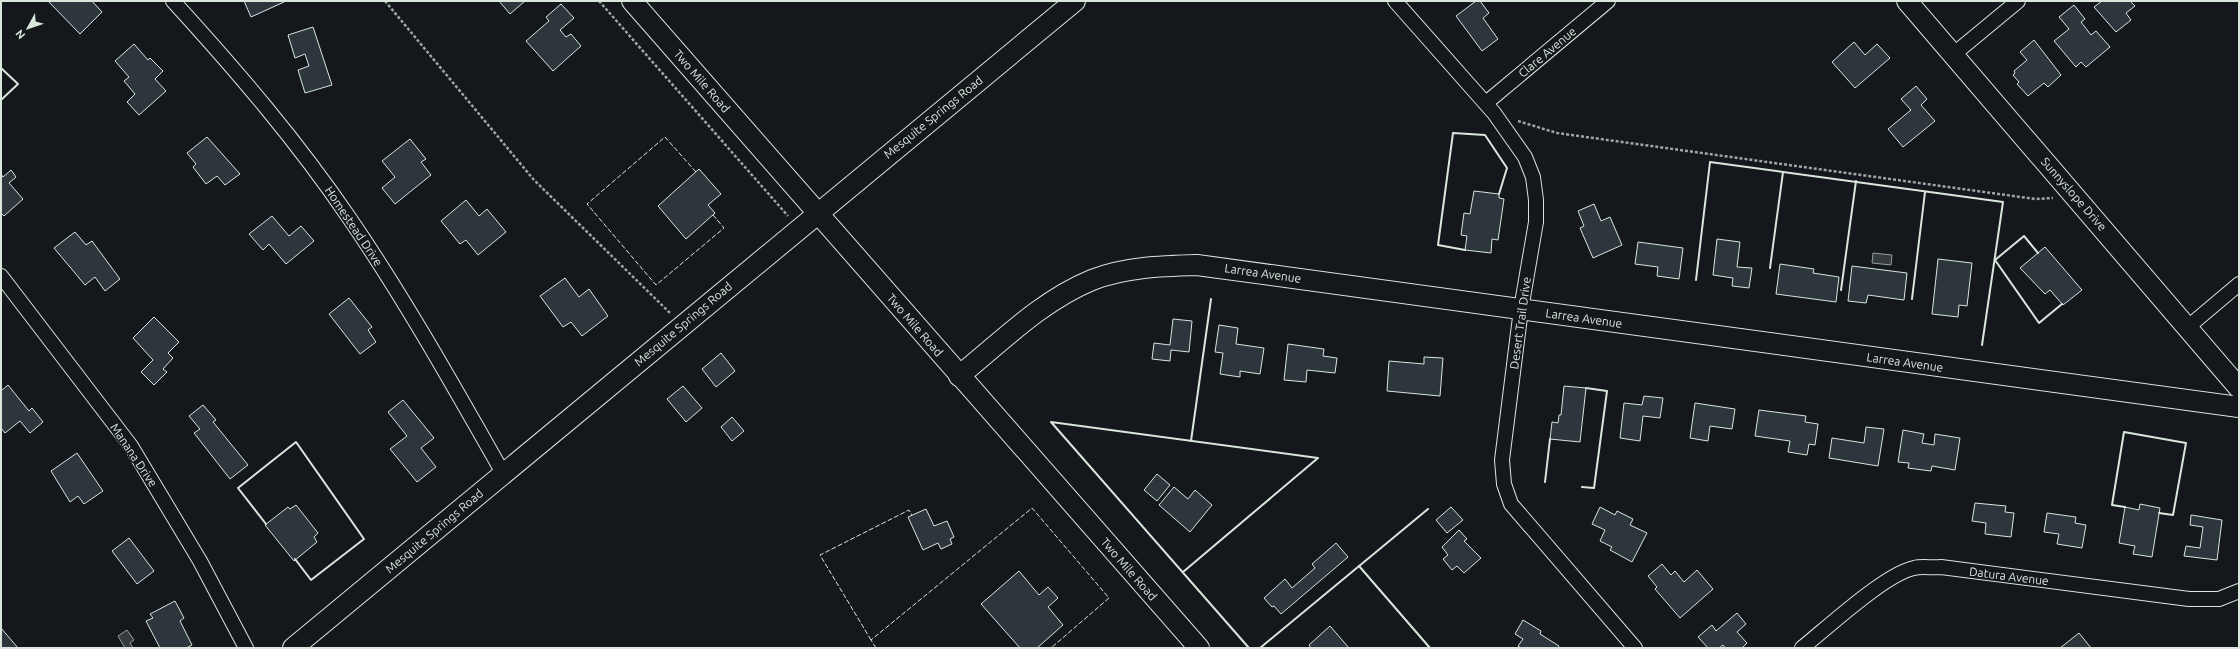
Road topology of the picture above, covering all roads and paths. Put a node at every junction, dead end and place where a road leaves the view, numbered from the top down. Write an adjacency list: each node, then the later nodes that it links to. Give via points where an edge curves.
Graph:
1 (172, 1): 23 (street, Homestead Drive, via 286,133 350,219 426,340)
2 (385, 1): 18 (path, via 534,180 617,263 658,299)
3 (599, 1): 14 (path)
4 (632, 1): 13 (main road, Two Mile Road)
5 (1075, 1): 13 (main road, Mesquite Springs Road)
6 (1395, 1): 11 (street, Desert Trail Drive)
7 (1608, 1): 11 (street, Clare Avenue)
8 (1907, 1): 10 (main road, Sunnyslope Drive)
9 (2018, 1): 10 (street)
10 (1954, 54): 12 (main road, Sunnyslope Drive)
11 (1490, 108): 12 (path, via 1557,133 2035,198); 17 (street, Desert Trail Drive, via 1525,157 1533,177 1536,222)
12 (2077, 198): 19 (main road, Sunnyslope Drive)
13 (818, 212): 14 (main road, Mesquite Springs Road); 20 (main road, Two Mile Road)
14 (799, 228): 18 (main road, Mesquite Springs Road)
15 (1, 276): 25 (street, Manana Drive, via 131,446 200,560)
16 (2239, 284): 19 (street)
17 (1521, 309): 20 (main road, Larrea Avenue, via 1236,269 1197,265 1158,266 1124,271 1092,280 1061,297 1030,316); 22 (main road, Larrea Avenue); 28 (street, Desert Trail Drive, via 1502,460 1504,484 1511,504)
18 (681, 326): 23 (main road, Mesquite Springs Road)
19 (2188, 327): 21 (main road, Sunnyslope Drive)
20 (959, 376): 27 (main road, Two Mile Road)
21 (2239, 388)
22 (2239, 407)
23 (503, 473): 26 (main road, Mesquite Springs Road)
24 (2239, 591): 29 (street, Datura Avenue, via 2218,600 2189,599 1941,567 1913,568 1892,578 1871,593)
25 (246, 648)
26 (293, 648)
27 (1199, 648)
28 (1635, 648)
29 (1802, 648)

